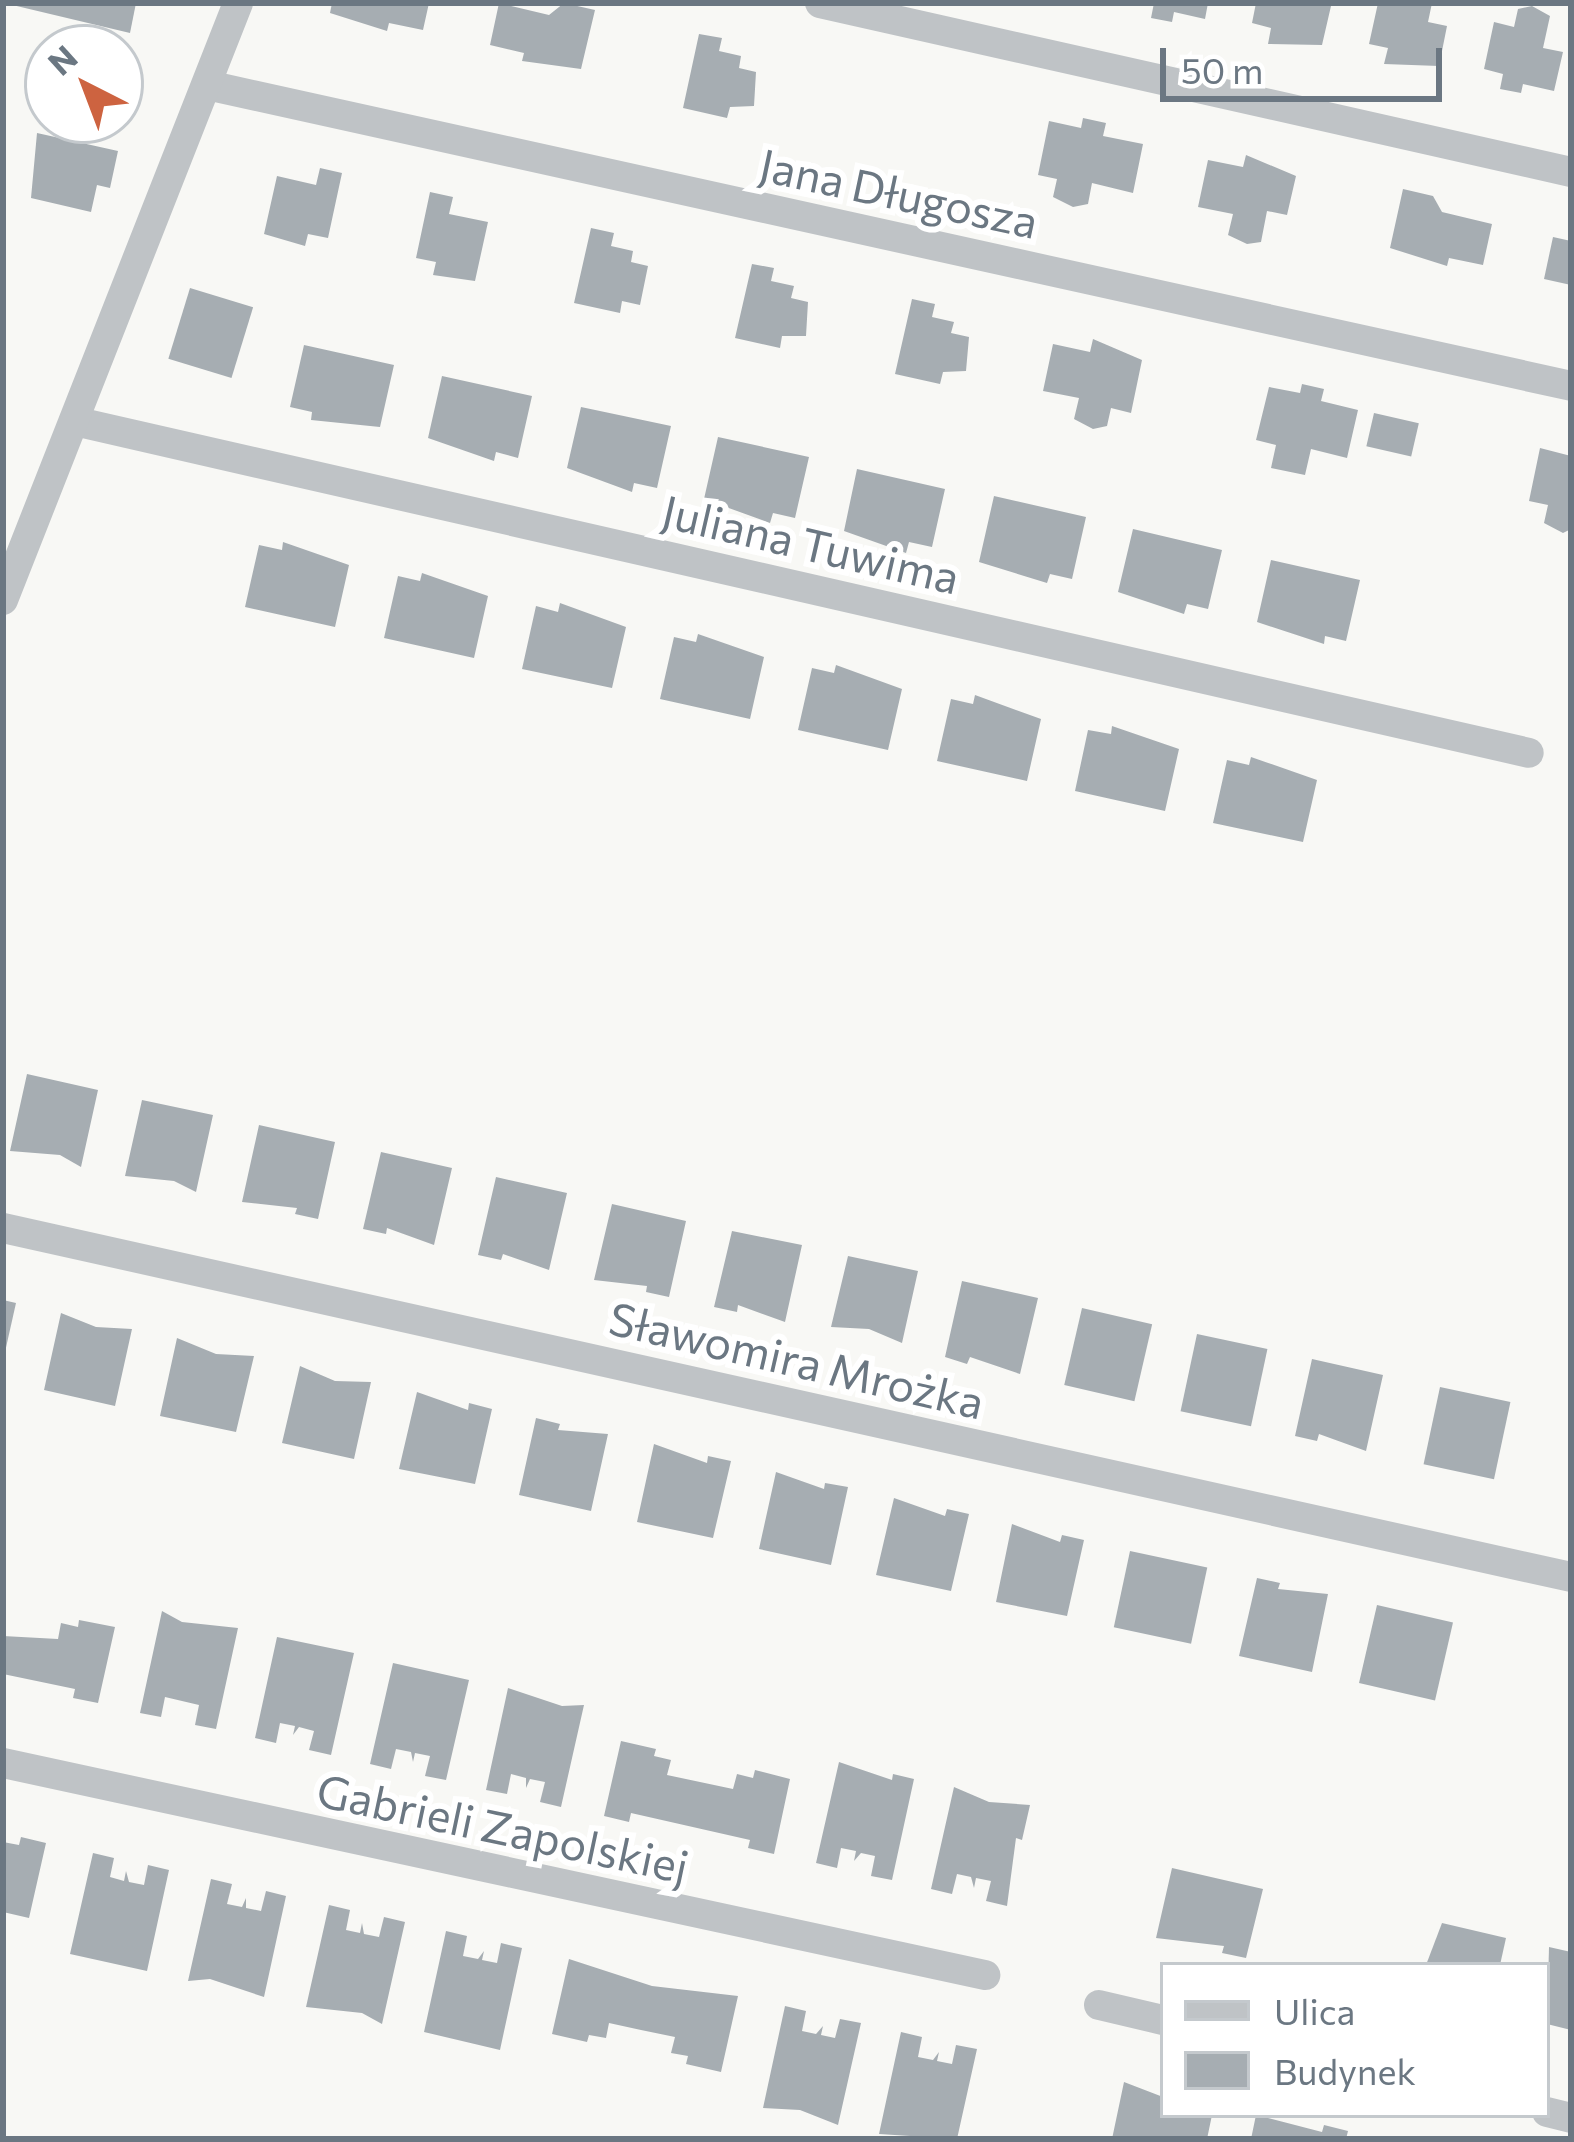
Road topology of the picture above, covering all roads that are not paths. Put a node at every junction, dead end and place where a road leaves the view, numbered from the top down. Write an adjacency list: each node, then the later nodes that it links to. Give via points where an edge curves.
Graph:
1 (238, 3): 3 (street)
2 (820, 3): 4 (street)
3 (207, 85): 5 (street, Jana Długosza); 6 (street)
4 (1571, 172)
5 (1571, 386)
6 (74, 421): 7 (street); 8 (street, Juliana Tuwima)
7 (3, 600)
8 (1528, 753)
9 (3, 1228): 10 (street, Sławomira Mrożka)
10 (1571, 1577)
11 (3, 1763): 12 (street, Gabrieli Zapolskiej)
12 (986, 1975)
13 (1099, 2005): 14 (street)
14 (1160, 2019)

